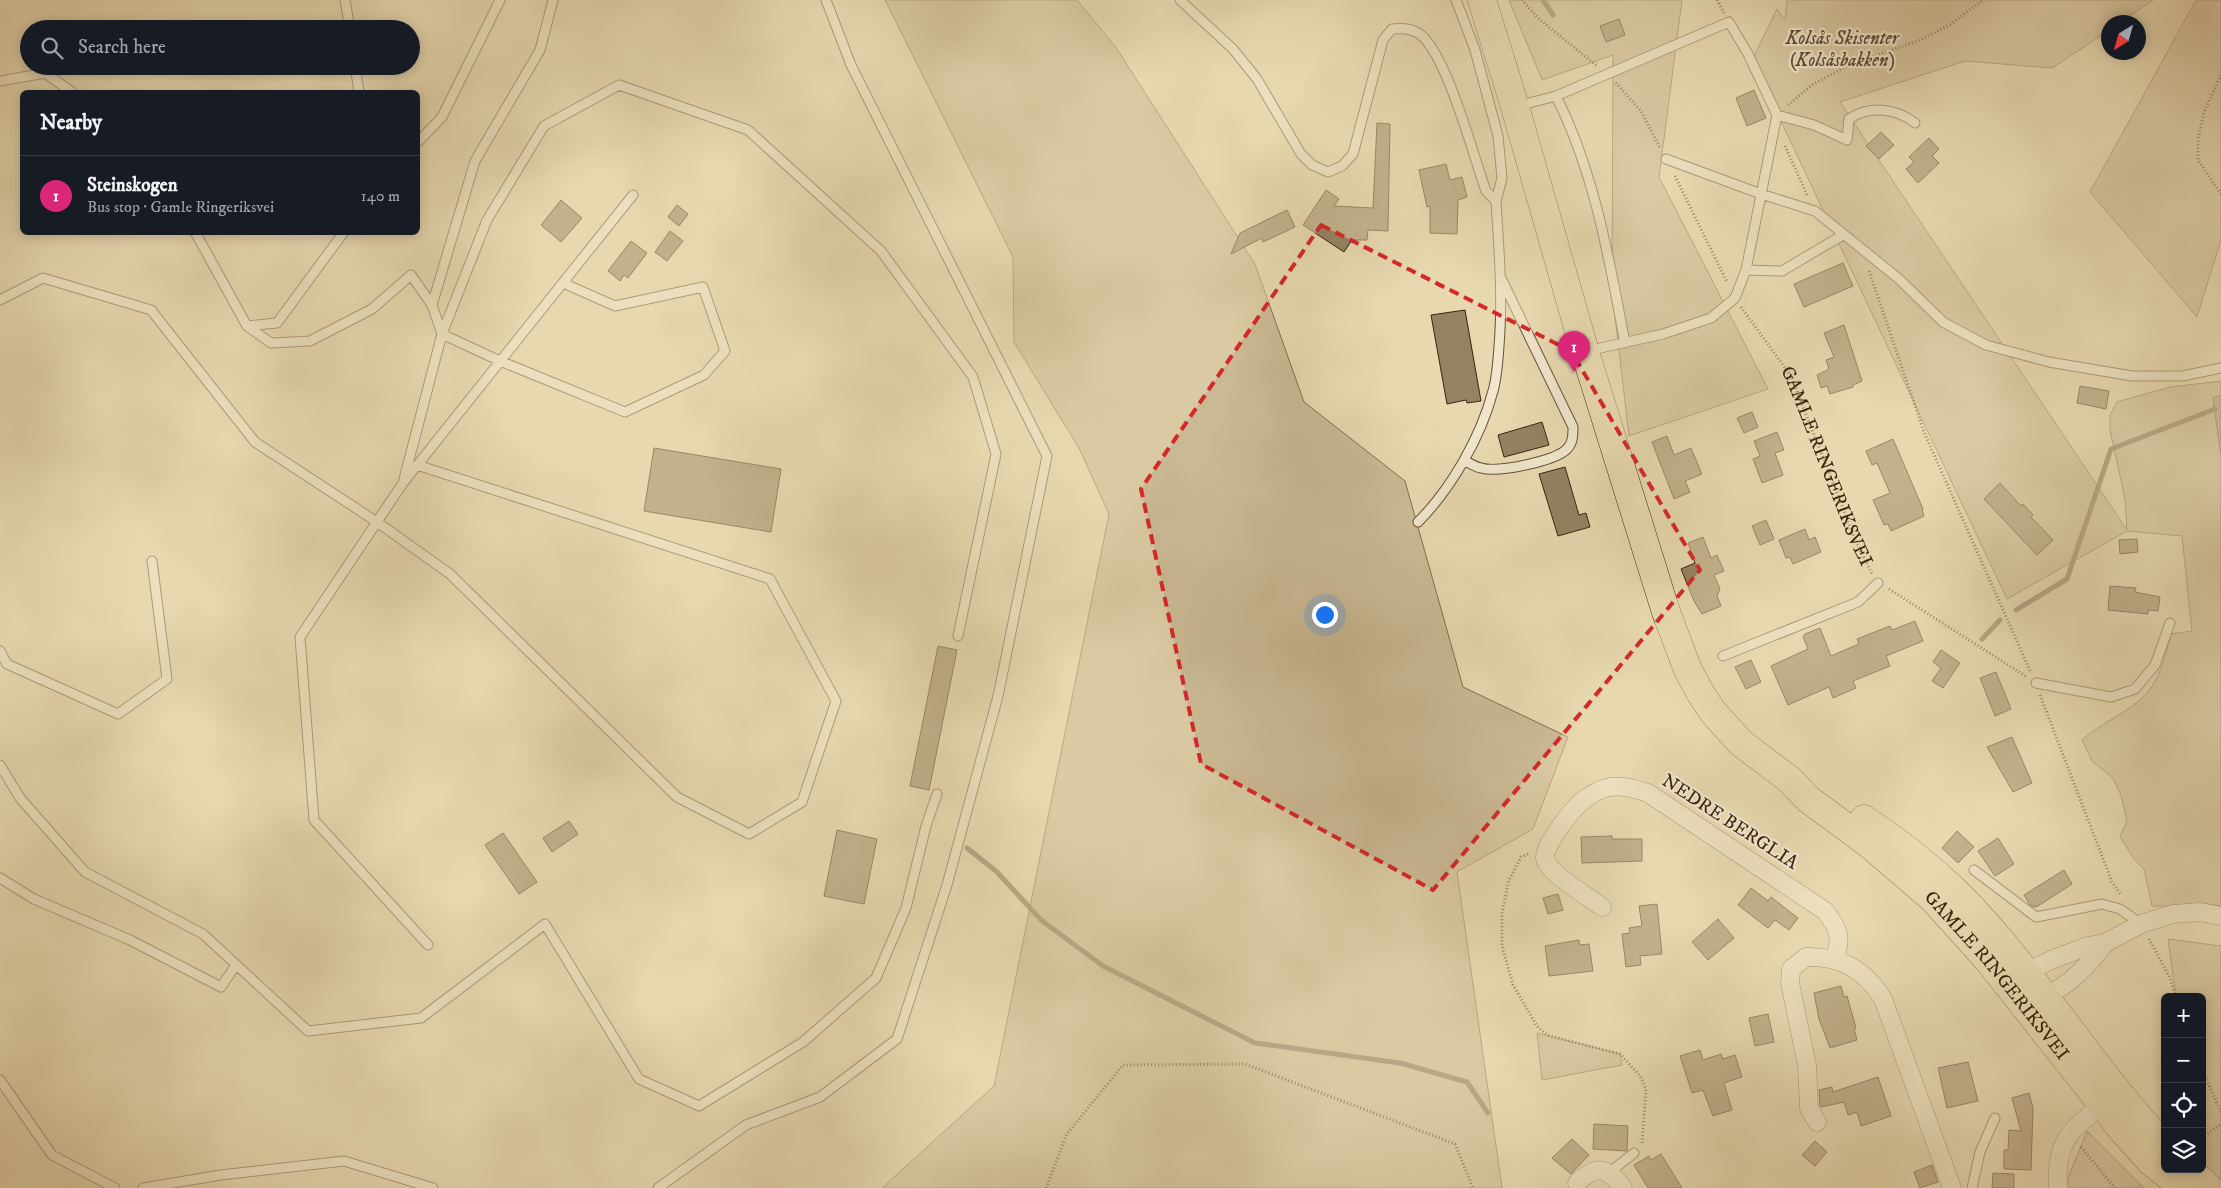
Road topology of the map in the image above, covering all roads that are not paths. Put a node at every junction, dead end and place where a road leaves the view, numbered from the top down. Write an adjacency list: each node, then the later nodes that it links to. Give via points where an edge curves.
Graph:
1 (345, 0): 8 (lane)
2 (500, 0): 19 (lane, via 442,117)
3 (553, 0): 31 (lane, via 540,50 475,161)
4 (826, 0): 74 (lane, via 850,65 1047,456 998,696 947,885 897,1039 820,1097 746,1125)
5 (1180, 0): 23 (lane, via 1233,49 1257,80 1300,154 1312,165 1328,172 1342,166 1353,154 1383,40 1392,29 1405,27 1420,35 1432,49 1452,91 1486,190)
6 (1456, 0): 23 (lane, via 1475,50 1498,136 1502,178)
7 (1482, 0): 16 (main road, GAMLE RINGERIKSVEI)
8 (348, 20)
9 (34, 75): 12 (lane)
10 (48, 75): 13 (lane)
11 (356, 75): 14 (lane)
12 (0, 81)
13 (69, 90)
14 (359, 90)
15 (1556, 96): 16 (lane); 17 (lane, via 1729,22); 34 (lane, via 1573,130 1603,226)
16 (1515, 106): 35 (main road, GAMLE RINGERIKSVEI)
17 (1777, 115): 18 (lane, via 1847,140 1849,119 1867,110 1892,112); 21 (lane)
18 (1915, 123)
19 (420, 140)
20 (1666, 159): 21 (lane)
21 (1761, 194): 26 (lane, via 1815,211); 27 (lane)
22 (633, 195): 29 (lane)
23 (1496, 201): 28 (lane)
24 (196, 235): 32 (lane)
25 (342, 235): 32 (lane, via 278,323)
26 (1843, 235): 27 (lane, via 1782,271); 37 (lane, via 1899,279 1943,322 1986,346 2049,362 2132,376 2183,376)
27 (1746, 270): 34 (lane, via 1735,298 1711,318)
28 (1502, 279): 38 (lane, via 1494,391); 38 (lane, via 1573,427 1572,440 1567,449 1555,456 1504,468 1482,469)
29 (563, 282): 36 (lane); 36 (lane, via 615,306 703,287 725,351 704,375 625,412)
30 (0, 300): 41 (lane, via 43,278 151,310 255,442)
31 (432, 305): 32 (lane, via 411,275 372,309 310,341 271,343); 33 (lane)
32 (247, 326)
33 (442, 334): 36 (lane); 40 (lane); 46 (lane, via 487,220 544,126 619,85 748,130 881,251 974,377 996,454)
34 (1625, 343): 35 (lane)
35 (1585, 352): 61 (main road, GAMLE RINGERIKSVEI, via 1666,612 1688,670 1701,694 1728,730 1757,757 1869,844)
36 (500, 361): 39 (lane)
37 (2221, 368)
38 (1464, 460): 42 (lane, via 1442,497)
39 (417, 465): 40 (lane); 41 (lane, via 770,579 836,701 802,802 749,834 677,797 450,574)
40 (403, 483): 41 (lane)
41 (377, 522): 58 (lane, via 300,637 314,820)
42 (1418, 522)
43 (152, 561): 47 (lane, via 167,679 118,714 7,664)
44 (1878, 583): 48 (lane, via 1858,602)
45 (2170, 623): 49 (lane, via 2155,665 2135,689 2110,697)
46 (958, 636)
47 (0, 651)
48 (1723, 656)
49 (2036, 683)
50 (0, 765): 60 (lane, via 20,798 85,872 203,934)
51 (937, 794): 60 (lane, via 906,908 876,978 804,1042 699,1106 639,1079 546,924 421,1018 308,1031)
52 (1974, 870): 56 (lane, via 2036,917 2102,904 2120,909)
53 (0, 878): 60 (lane, via 34,899 130,940 221,987)
54 (1602, 907): 59 (street, NEDRE BERGLIA, via 1549,868 1544,856 1547,845 1578,804 1611,787 1629,787 1648,793 1825,911 1839,934 1839,948)
55 (2221, 916): 56 (street, via 2200,912 2173,914)
56 (2141, 924): 57 (street)
57 (2105, 943): 61 (street, via 2093,961); 61 (street, via 2051,960)
58 (428, 945)
59 (1834, 959): 65 (street, via 1806,957 1791,969 1792,1000 1808,1065 1809,1108); 76 (street, via 1851,965 1866,976 1883,999)
60 (236, 964)
61 (2029, 989): 63 (main road, GAMLE RINGERIKSVEI)
62 (0, 1080): 71 (lane, via 52,1155)
63 (2111, 1098): 66 (main road, GAMLE RINGERIKSVEI); 78 (street, via 2073,1129 2062,1144 2057,1167); 79 (main road, GAMLE RINGERIKSVEI, via 2124,1132 2151,1162)
64 (1995, 1118): 77 (lane, via 1980,1152)
65 (1817, 1122)
66 (2161, 1142)
67 (1634, 1153): 68 (lane)
68 (1610, 1172): 70 (street, via 1588,1173); 75 (street)
69 (2192, 1173): 80 (main road)
70 (1577, 1183)
71 (115, 1188)
72 (143, 1188): 73 (lane, via 344,1161)
73 (433, 1188)
74 (658, 1188)
75 (1623, 1188)
76 (1952, 1188)
77 (1972, 1188)
78 (2058, 1188)
79 (2184, 1188)
80 (2209, 1188)

